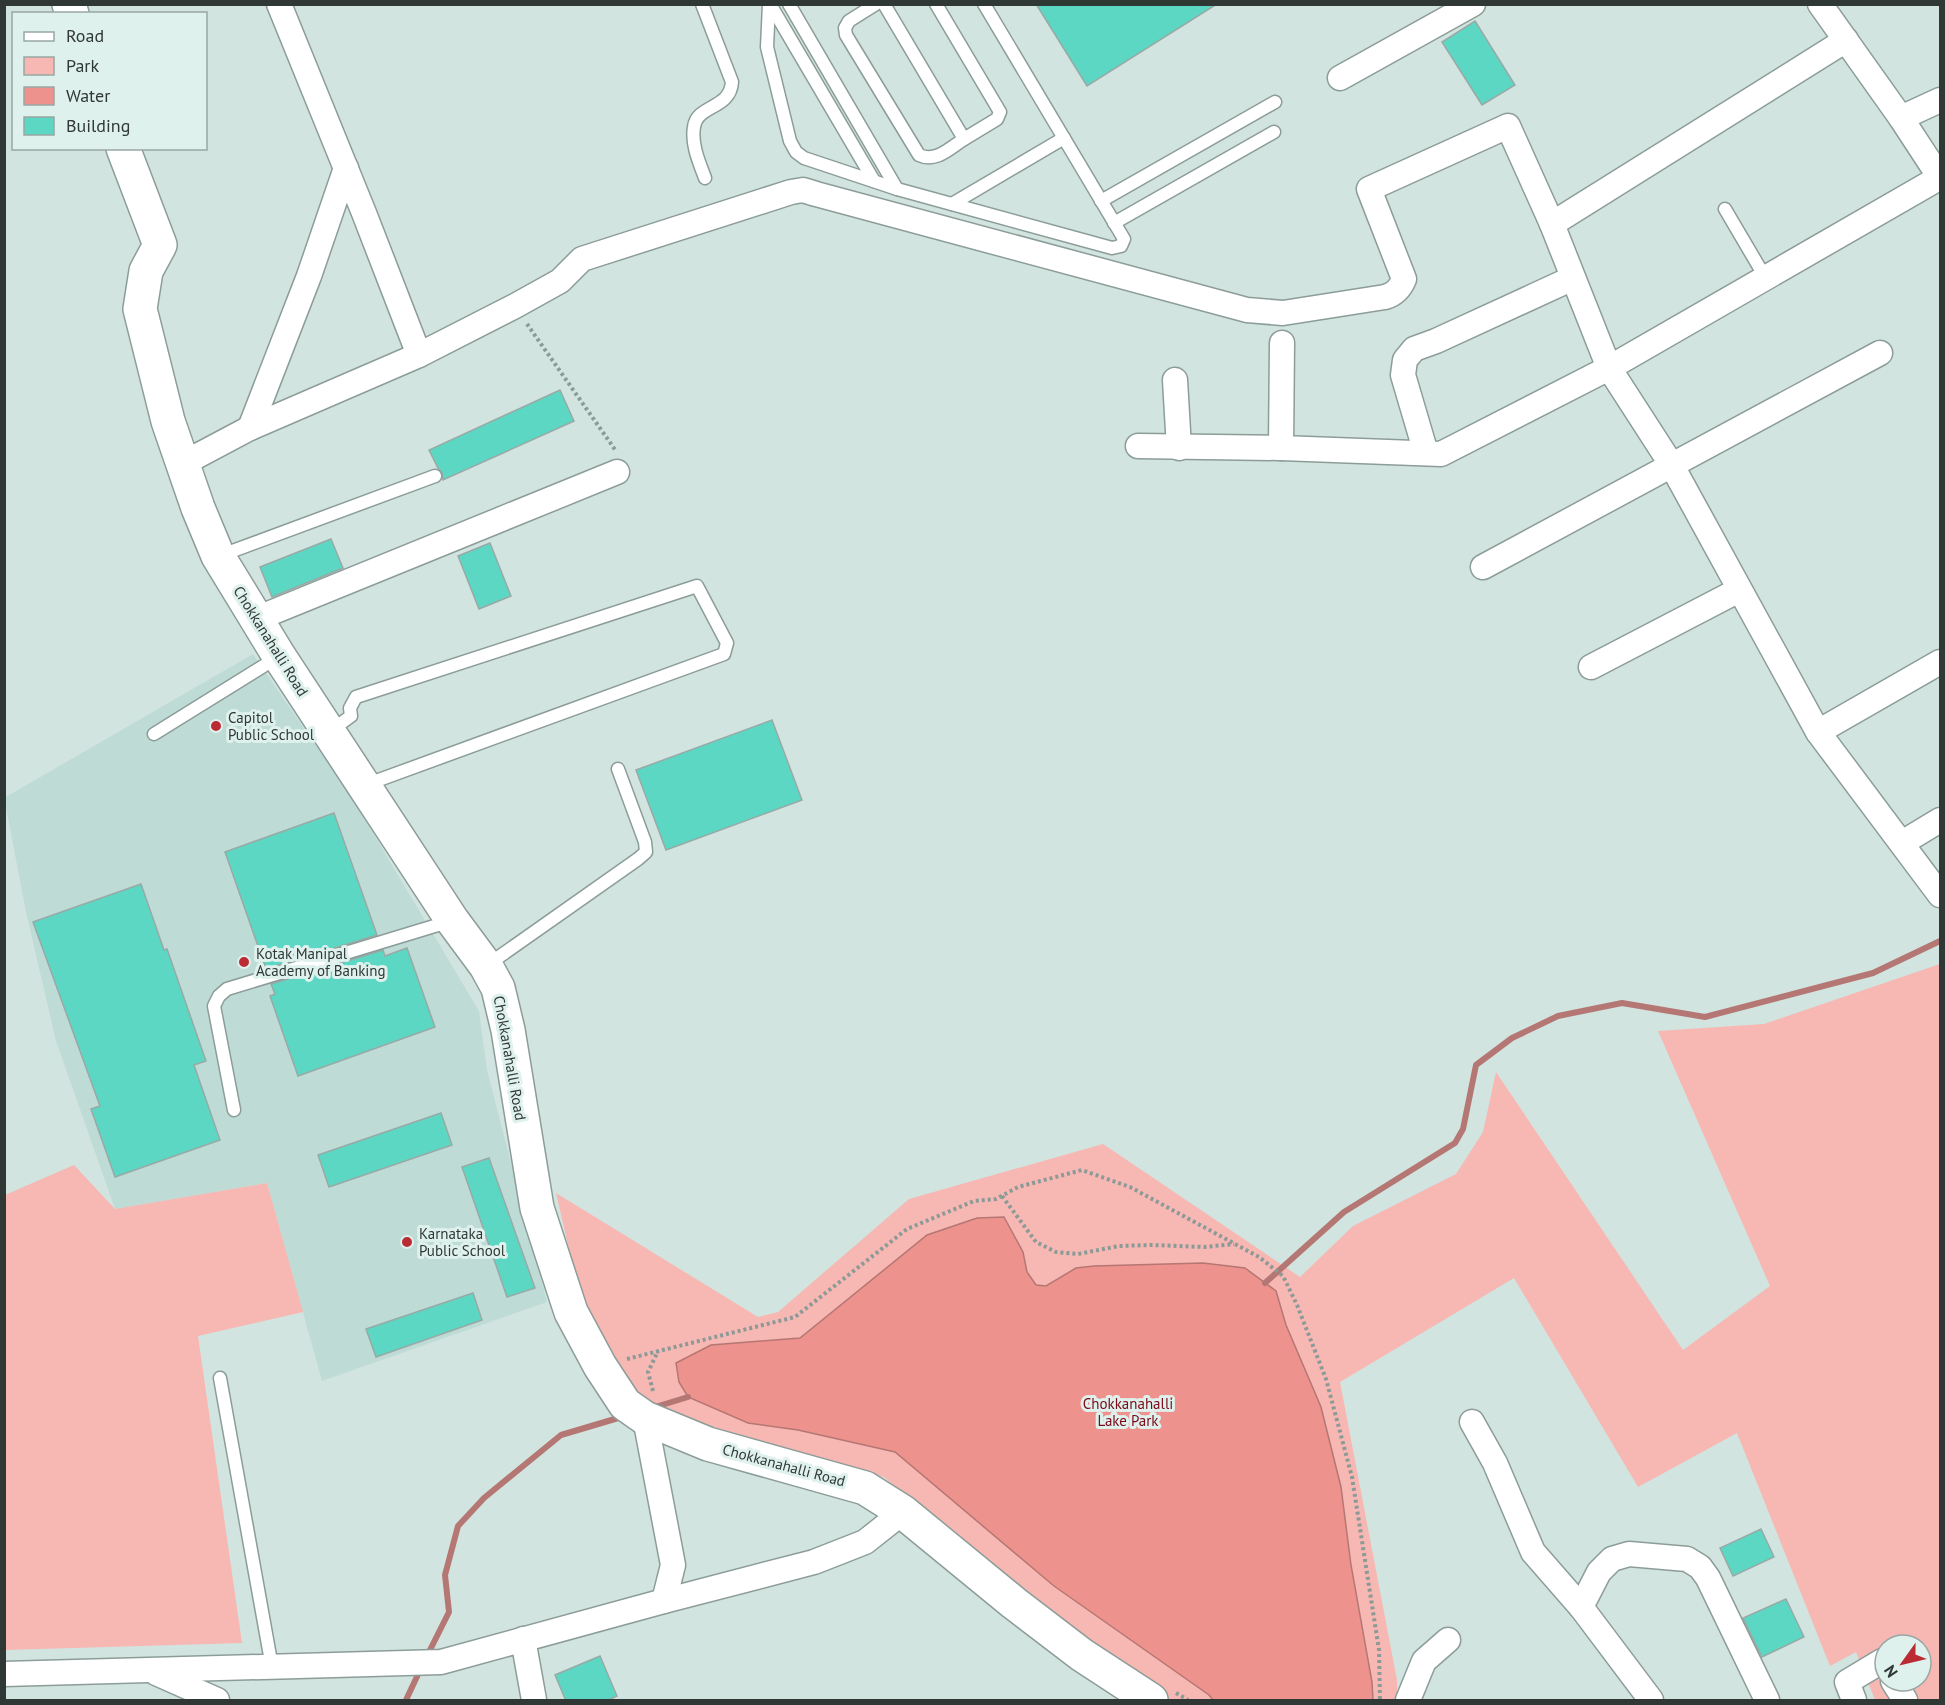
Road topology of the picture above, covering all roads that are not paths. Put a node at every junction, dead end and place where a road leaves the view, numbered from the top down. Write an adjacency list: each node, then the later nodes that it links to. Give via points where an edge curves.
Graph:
1 (279, 4): 20 (street)
2 (702, 4): 21 (lane, via 732,82 732,92 695,120 694,146)
3 (876, 4): 18 (lane, via 849,21 846,36 920,155 935,158)
4 (884, 4): 18 (lane)
5 (936, 4): 18 (lane, via 1000,112 997,119)
6 (984, 4): 17 (lane)
7 (1473, 4): 12 (street)
8 (1820, 4): 11 (street)
9 (791, 5): 10 (lane); 23 (lane)
10 (772, 8): 22 (lane); 22 (lane, via 767,47 796,152)
11 (1846, 40): 15 (street); 28 (street)
12 (1340, 78)
13 (1941, 100): 15 (street)
14 (1275, 102): 24 (lane)
15 (1901, 118): 29 (street, via 1935,170 1932,182)
16 (1274, 132): 27 (lane)
17 (1064, 138): 24 (lane); 25 (lane)
18 (964, 139)
19 (124, 150): 41 (street, Chokkanahalli Road, via 160,245 146,271 140,309 165,411)
20 (346, 168): 33 (street); 36 (street)
21 (705, 178)
22 (874, 182): 23 (lane)
23 (897, 189): 25 (lane)
24 (1101, 201): 27 (lane)
25 (952, 204): 27 (lane, via 1112,248 1121,246 1124,239)
26 (1725, 209): 29 (lane)
27 (1114, 223)
28 (1552, 224): 30 (street); 33 (street, via 1508,126 1369,189 1404,279 1393,294 1283,313 1246,309 802,190 776,195 582,259 560,280)
29 (1765, 277): 34 (street)
30 (1573, 278): 34 (street); 40 (street, via 1413,349 1405,360 1403,375)
31 (1282, 343): 39 (street)
32 (1880, 352): 43 (street)
33 (419, 355): 36 (street)
34 (1609, 368): 40 (street, via 1441,454); 43 (street)
35 (1175, 380): 38 (street)
36 (250, 428): 41 (street)
37 (1138, 446): 38 (street)
38 (1179, 448): 39 (street)
39 (1281, 448): 40 (street)
40 (1425, 453)
41 (184, 463): 45 (street, Chokkanahalli Road)
42 (618, 463): 48 (street)
43 (1671, 464): 46 (street); 47 (street)
44 (435, 476): 45 (lane)
45 (218, 556): 48 (street, Chokkanahalli Road)
46 (1483, 567)
47 (1739, 590): 51 (street); 53 (street)
48 (256, 619): 49 (street, Chokkanahalli Road)
49 (279, 656): 52 (street, Chokkanahalli Road); 54 (lane)
50 (1941, 662): 53 (street)
51 (1591, 667)
52 (329, 732): 56 (street, Chokkanahalli Road); 56 (lane, via 351,716 350,708 356,697 697,586 727,643 724,654)
53 (1818, 732): 58 (street)
54 (154, 734)
55 (618, 769): 61 (lane, via 646,852)
56 (364, 786): 60 (street, Chokkanahalli Road)
57 (1941, 820): 58 (street)
58 (1902, 843): 59 (street)
59 (1941, 895)
60 (452, 920): 61 (street, Chokkanahalli Road); 62 (lane, via 227,988 214,1006)
61 (486, 966): 64 (street, Chokkanahalli Road, via 498,988 508,1030 537,1208 571,1312 600,1366)
62 (234, 1110)
63 (220, 1377): 72 (lane)
64 (641, 1406): 66 (street, Chokkanahalli Road, via 708,1444 865,1488); 67 (street, via 673,1565)
65 (1472, 1422): 68 (street, via 1495,1463 1528,1545)
66 (903, 1512): 67 (street, via 865,1542 814,1562); 77 (street, Chokkanahalli Road, via 1074,1649)
67 (664, 1601): 69 (street)
68 (1581, 1607): 79 (street); 80 (street, via 1599,1572 1612,1559 1629,1554 1688,1558 1708,1578)
69 (523, 1639): 72 (street, via 441,1662); 76 (street)
70 (1448, 1640): 78 (street, via 1424,1661)
71 (1873, 1666): 81 (street, via 1847,1682)
72 (272, 1667): 73 (street)
73 (149, 1670): 74 (street); 75 (street)
74 (4, 1674)
75 (217, 1701)
76 (534, 1701)
77 (1151, 1701)
78 (1407, 1701)
79 (1651, 1701)
80 (1767, 1701)
81 (1854, 1701)

